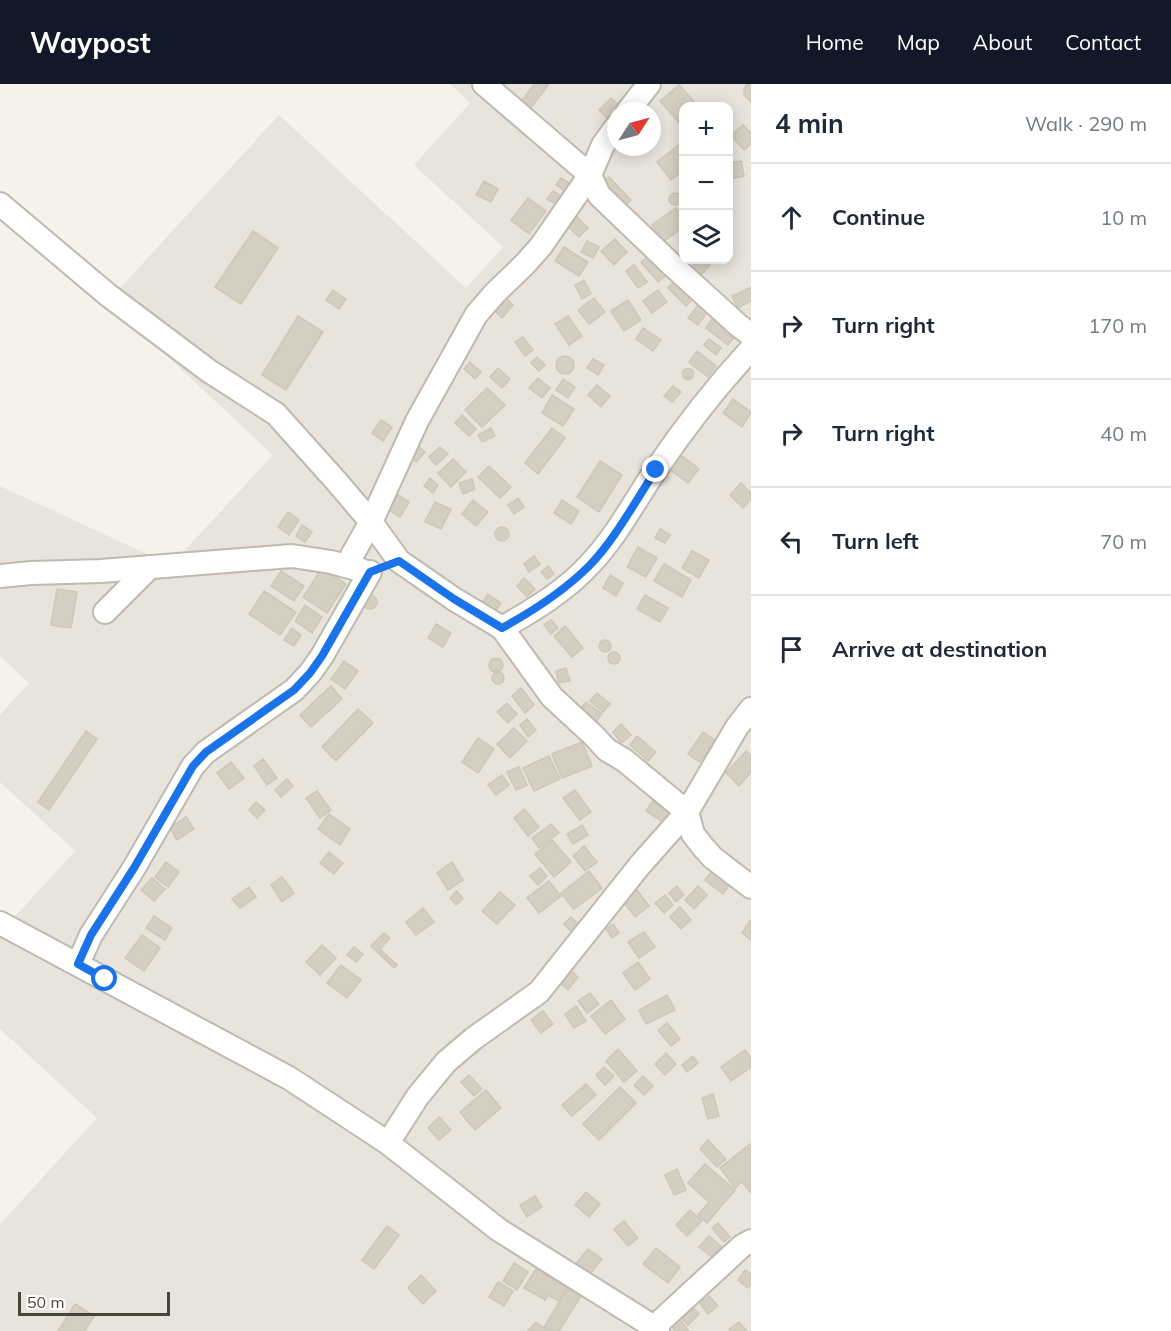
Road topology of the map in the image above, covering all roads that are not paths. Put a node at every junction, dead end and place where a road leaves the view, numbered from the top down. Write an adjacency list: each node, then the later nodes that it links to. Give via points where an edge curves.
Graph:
1 (484, 84): 5 (street)
2 (649, 84): 3 (street)
3 (635, 102)
4 (607, 140): 5 (street)
5 (590, 175): 7 (street, via 599,195); 9 (street, via 541,246 476,315 417,421)
6 (0, 204): 9 (street, via 108,295 209,371 276,414)
7 (751, 335)
8 (751, 349): 16 (street, via 708,398 590,565 536,609)
9 (371, 522): 10 (street); 11 (street)
10 (399, 561): 13 (street); 16 (street)
11 (346, 566): 12 (street, via 292,556); 13 (street)
12 (150, 567): 14 (street); 15 (street)
13 (370, 572): 22 (street, via 310,673 294,690 206,752 193,766 91,935)
14 (0, 576)
15 (105, 612)
16 (502, 628): 19 (street, via 552,697 607,750)
17 (751, 710): 18 (street)
18 (744, 735): 19 (street)
19 (687, 812): 20 (street, via 693,834 703,847); 23 (street, via 539,992 447,1062 418,1096)
20 (751, 887)
21 (0, 923): 22 (street)
22 (78, 964): 23 (street, via 289,1078)
23 (388, 1143): 25 (street, via 500,1230)
24 (751, 1241): 25 (street, via 741,1246)
25 (656, 1329)

